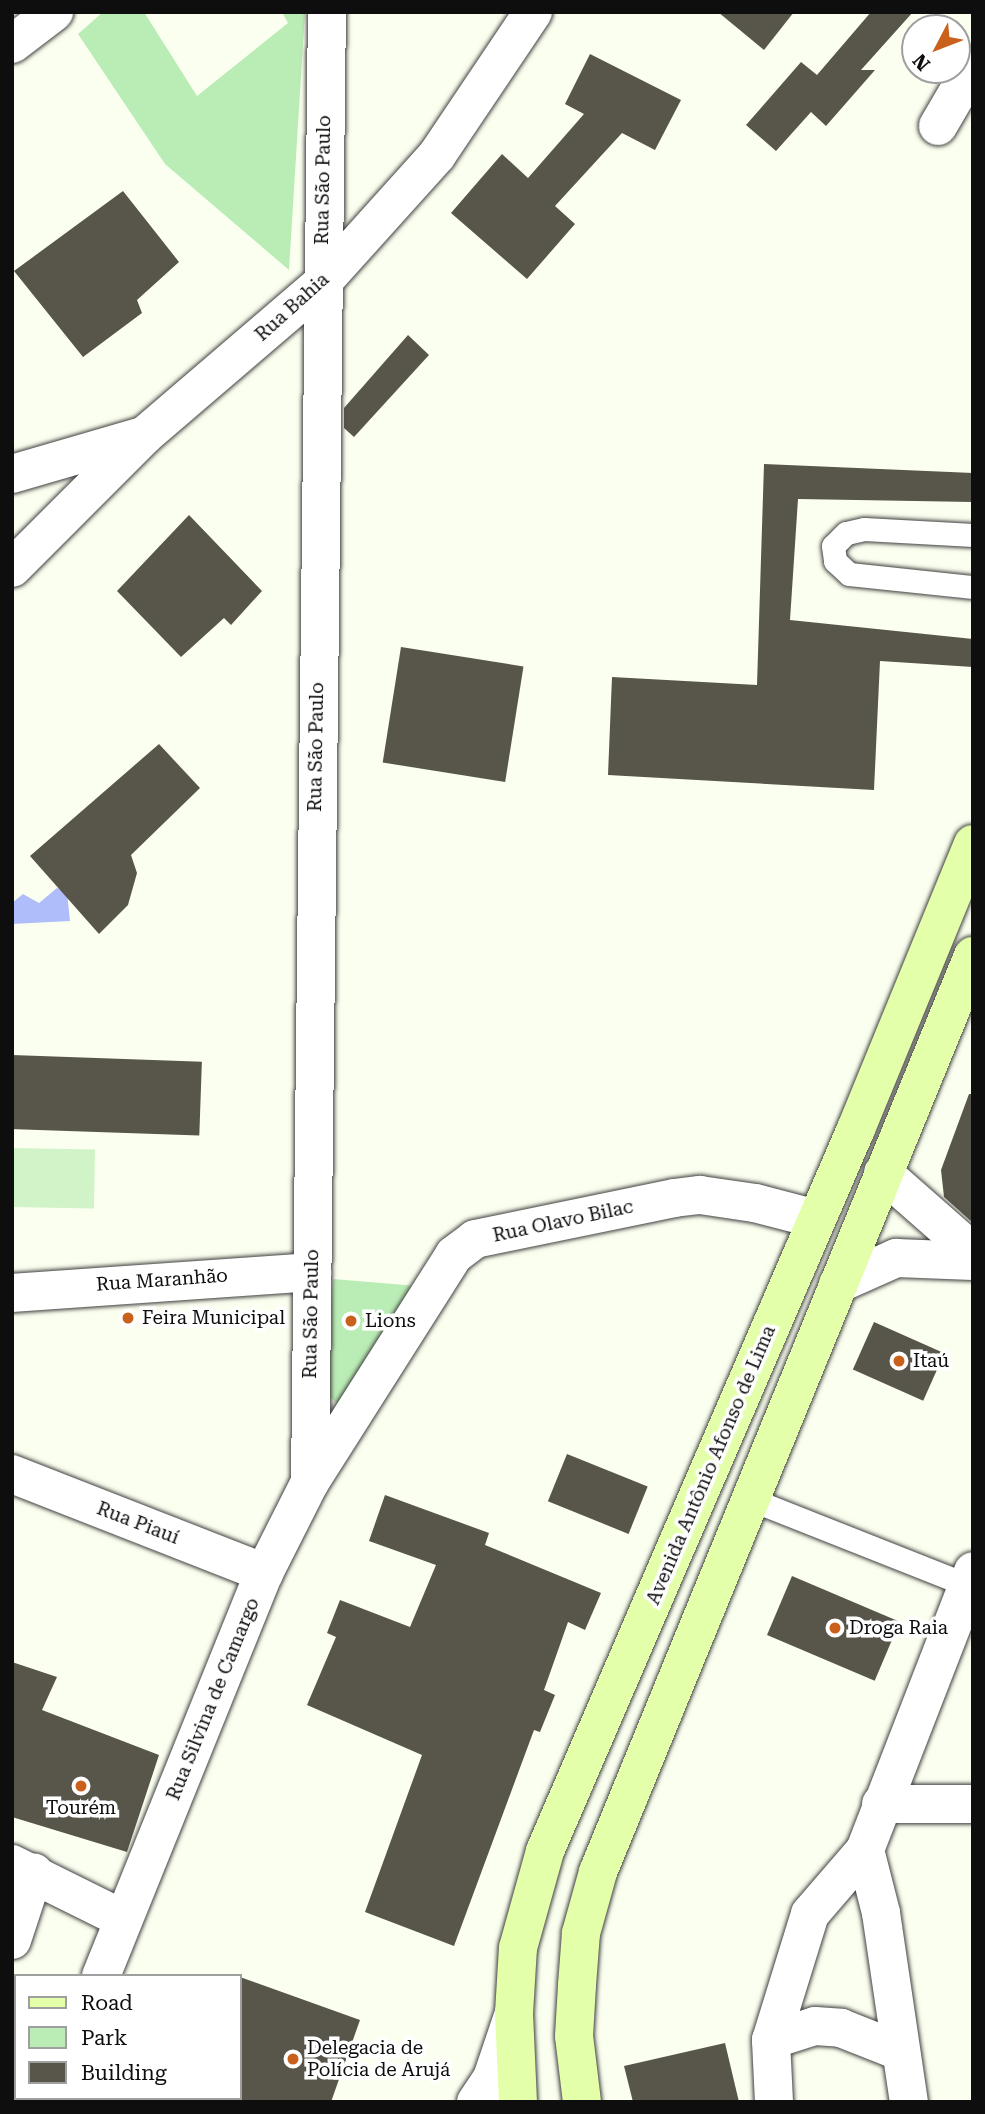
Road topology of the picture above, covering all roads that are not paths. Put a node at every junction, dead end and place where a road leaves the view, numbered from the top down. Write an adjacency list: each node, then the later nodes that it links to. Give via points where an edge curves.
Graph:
1 (54, 12): 4 (street)
2 (327, 12): 7 (street, Rua São Paulo)
3 (533, 12): 7 (street, Rua Bahia, via 436,155)
4 (12, 44)
5 (973, 66): 6 (street)
6 (937, 126)
7 (321, 284): 8 (street, Rua Bahia); 21 (street, Rua São Paulo)
8 (145, 435): 9 (street); 11 (street, Rua Bahia)
9 (12, 474)
10 (973, 535): 12 (lane, via 864,529 846,533 833,546 835,561 849,574)
11 (12, 568)
12 (973, 587)
13 (973, 844): 15 (main road, Avenida Antônio Afonso de Lima)
14 (973, 956): 16 (main road)
15 (893, 1037): 16 (main road); 18 (main road, Avenida Antônio Afonso de Lima)
16 (932, 1054): 17 (main road)
17 (883, 1173): 19 (street); 22 (main road)
18 (816, 1219): 24 (main road, Avenida Antônio Afonso de Lima); 27 (street, Rua Olavo Bilac, via 700,1195 475,1239 454,1255)
19 (973, 1252)
20 (973, 1261): 22 (street, via 896,1258)
21 (312, 1272): 23 (street, Rua Maranhão); 27 (street, Rua São Paulo)
22 (838, 1284): 25 (main road)
23 (12, 1293)
24 (765, 1340): 25 (main road); 34 (main road, Avenida Antônio Afonso de Lima)
25 (807, 1359): 28 (main road)
26 (12, 1474): 29 (street, Rua Piauí)
27 (310, 1482): 29 (street, Rua Silvina de Camargo)
28 (750, 1499): 30 (lane); 36 (main road)
29 (264, 1573): 37 (street, Rua Silvina de Camargo, via 153,1850)
30 (970, 1578): 31 (street)
31 (881, 1804): 32 (street); 33 (street)
32 (973, 1804)
33 (865, 1850): 42 (street, via 810,1914); 43 (street, via 881,1913)
34 (545, 1851): 36 (main road); 41 (main road, Avenida Antônio Afonso de Lima, via 523,1920)
35 (23, 1868): 37 (street); 38 (street)
36 (598, 1872): 46 (main road, via 580,1933 574,2036)
37 (121, 1918): 39 (street, Rua Silvina de Camargo); 40 (street)
38 (12, 1940)
39 (102, 1974)
40 (122, 1974)
41 (514, 2013): 44 (street, via 492,2078); 45 (main road, Avenida Antônio Afonso de Lima)
42 (771, 2040): 43 (street, via 815,2026 841,2028); 47 (street)
43 (899, 2052): 48 (street)
44 (476, 2102)
45 (519, 2102)
46 (582, 2102)
47 (774, 2102)
48 (909, 2102)

